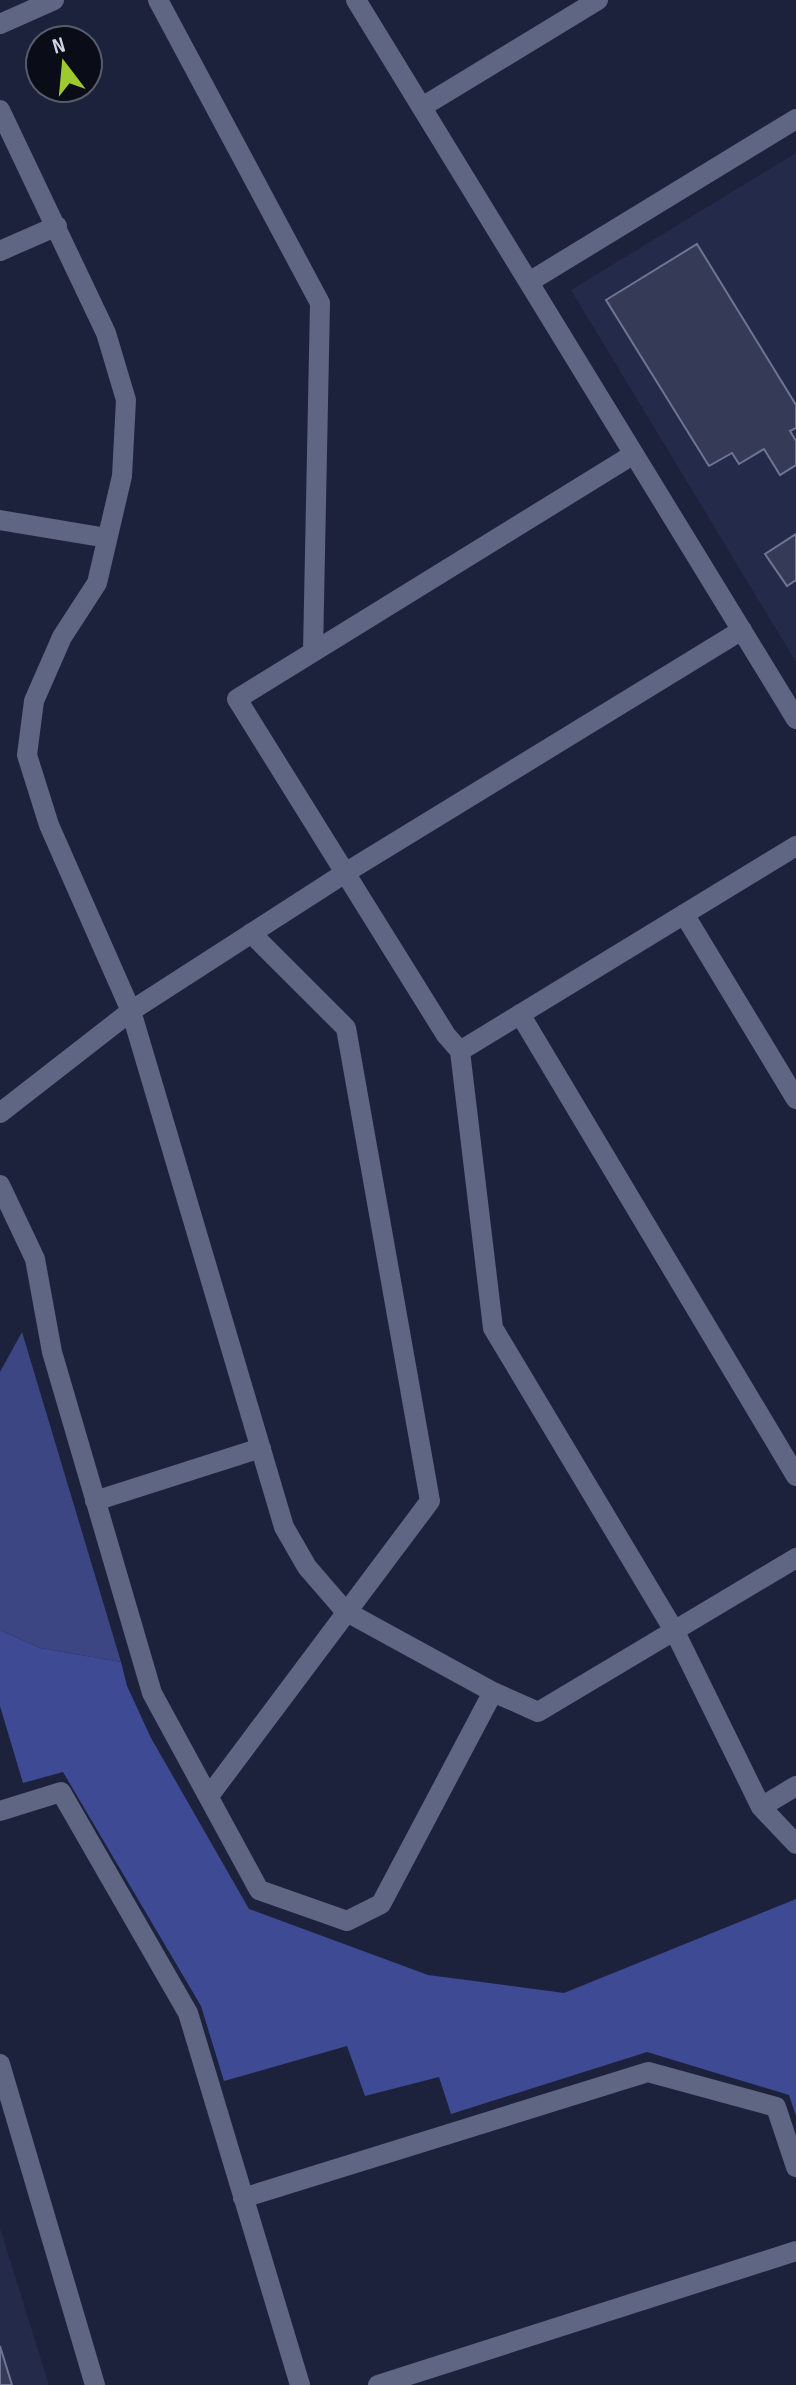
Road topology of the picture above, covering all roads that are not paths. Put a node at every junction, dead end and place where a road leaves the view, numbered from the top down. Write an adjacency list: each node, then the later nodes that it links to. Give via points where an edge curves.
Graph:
1 (54, 0): 5 (street)
2 (158, 0): 16 (street, via 320,303)
3 (356, 0): 6 (street)
4 (598, 0): 6 (street)
5 (0, 24)
6 (422, 107): 11 (street)
7 (0, 110): 9 (street)
8 (796, 119): 11 (street)
9 (57, 226): 10 (street); 14 (street, via 106,333 126,400 122,476)
10 (0, 251)
11 (529, 282): 12 (street)
12 (634, 454): 15 (street); 16 (street)
13 (0, 520): 14 (street)
14 (107, 538): 22 (street, via 97,583 62,637 34,701 27,755 49,825)
15 (742, 630): 17 (street); 19 (street)
16 (313, 652): 19 (street, via 237,699)
17 (796, 719)
18 (796, 846): 20 (street)
19 (345, 873): 21 (street); 24 (street)
20 (684, 914): 23 (street); 25 (street)
21 (251, 933): 22 (street); 32 (street, via 346,1028 430,1501)
22 (131, 1011): 26 (street); 28 (street)
23 (520, 1014): 24 (street); 29 (street)
24 (460, 1051): 33 (street, via 493,1328)
25 (796, 1099)
26 (0, 1113)
27 (0, 1185): 30 (street, via 35,1259 52,1352)
28 (261, 1448): 30 (street); 32 (street, via 284,1527 307,1567)
29 (796, 1476)
30 (95, 1501): 36 (street, via 152,1693)
31 (796, 1558): 33 (street)
32 (345, 1611): 34 (street); 36 (street)
33 (675, 1632): 34 (street, via 538,1712); 37 (street)
34 (493, 1692): 36 (street, via 381,1904 347,1921 259,1890)
35 (796, 1786): 37 (street)
36 (209, 1796)
37 (761, 1807): 39 (street)
38 (0, 1811): 42 (street, via 61,1792 188,2013)
39 (796, 1844)
40 (0, 2064): 44 (street)
41 (796, 2167): 42 (street, via 776,2107 648,2072)
42 (243, 2198): 45 (street)
43 (796, 2251): 46 (street)
44 (95, 2385)
45 (300, 2385)
46 (378, 2385)

